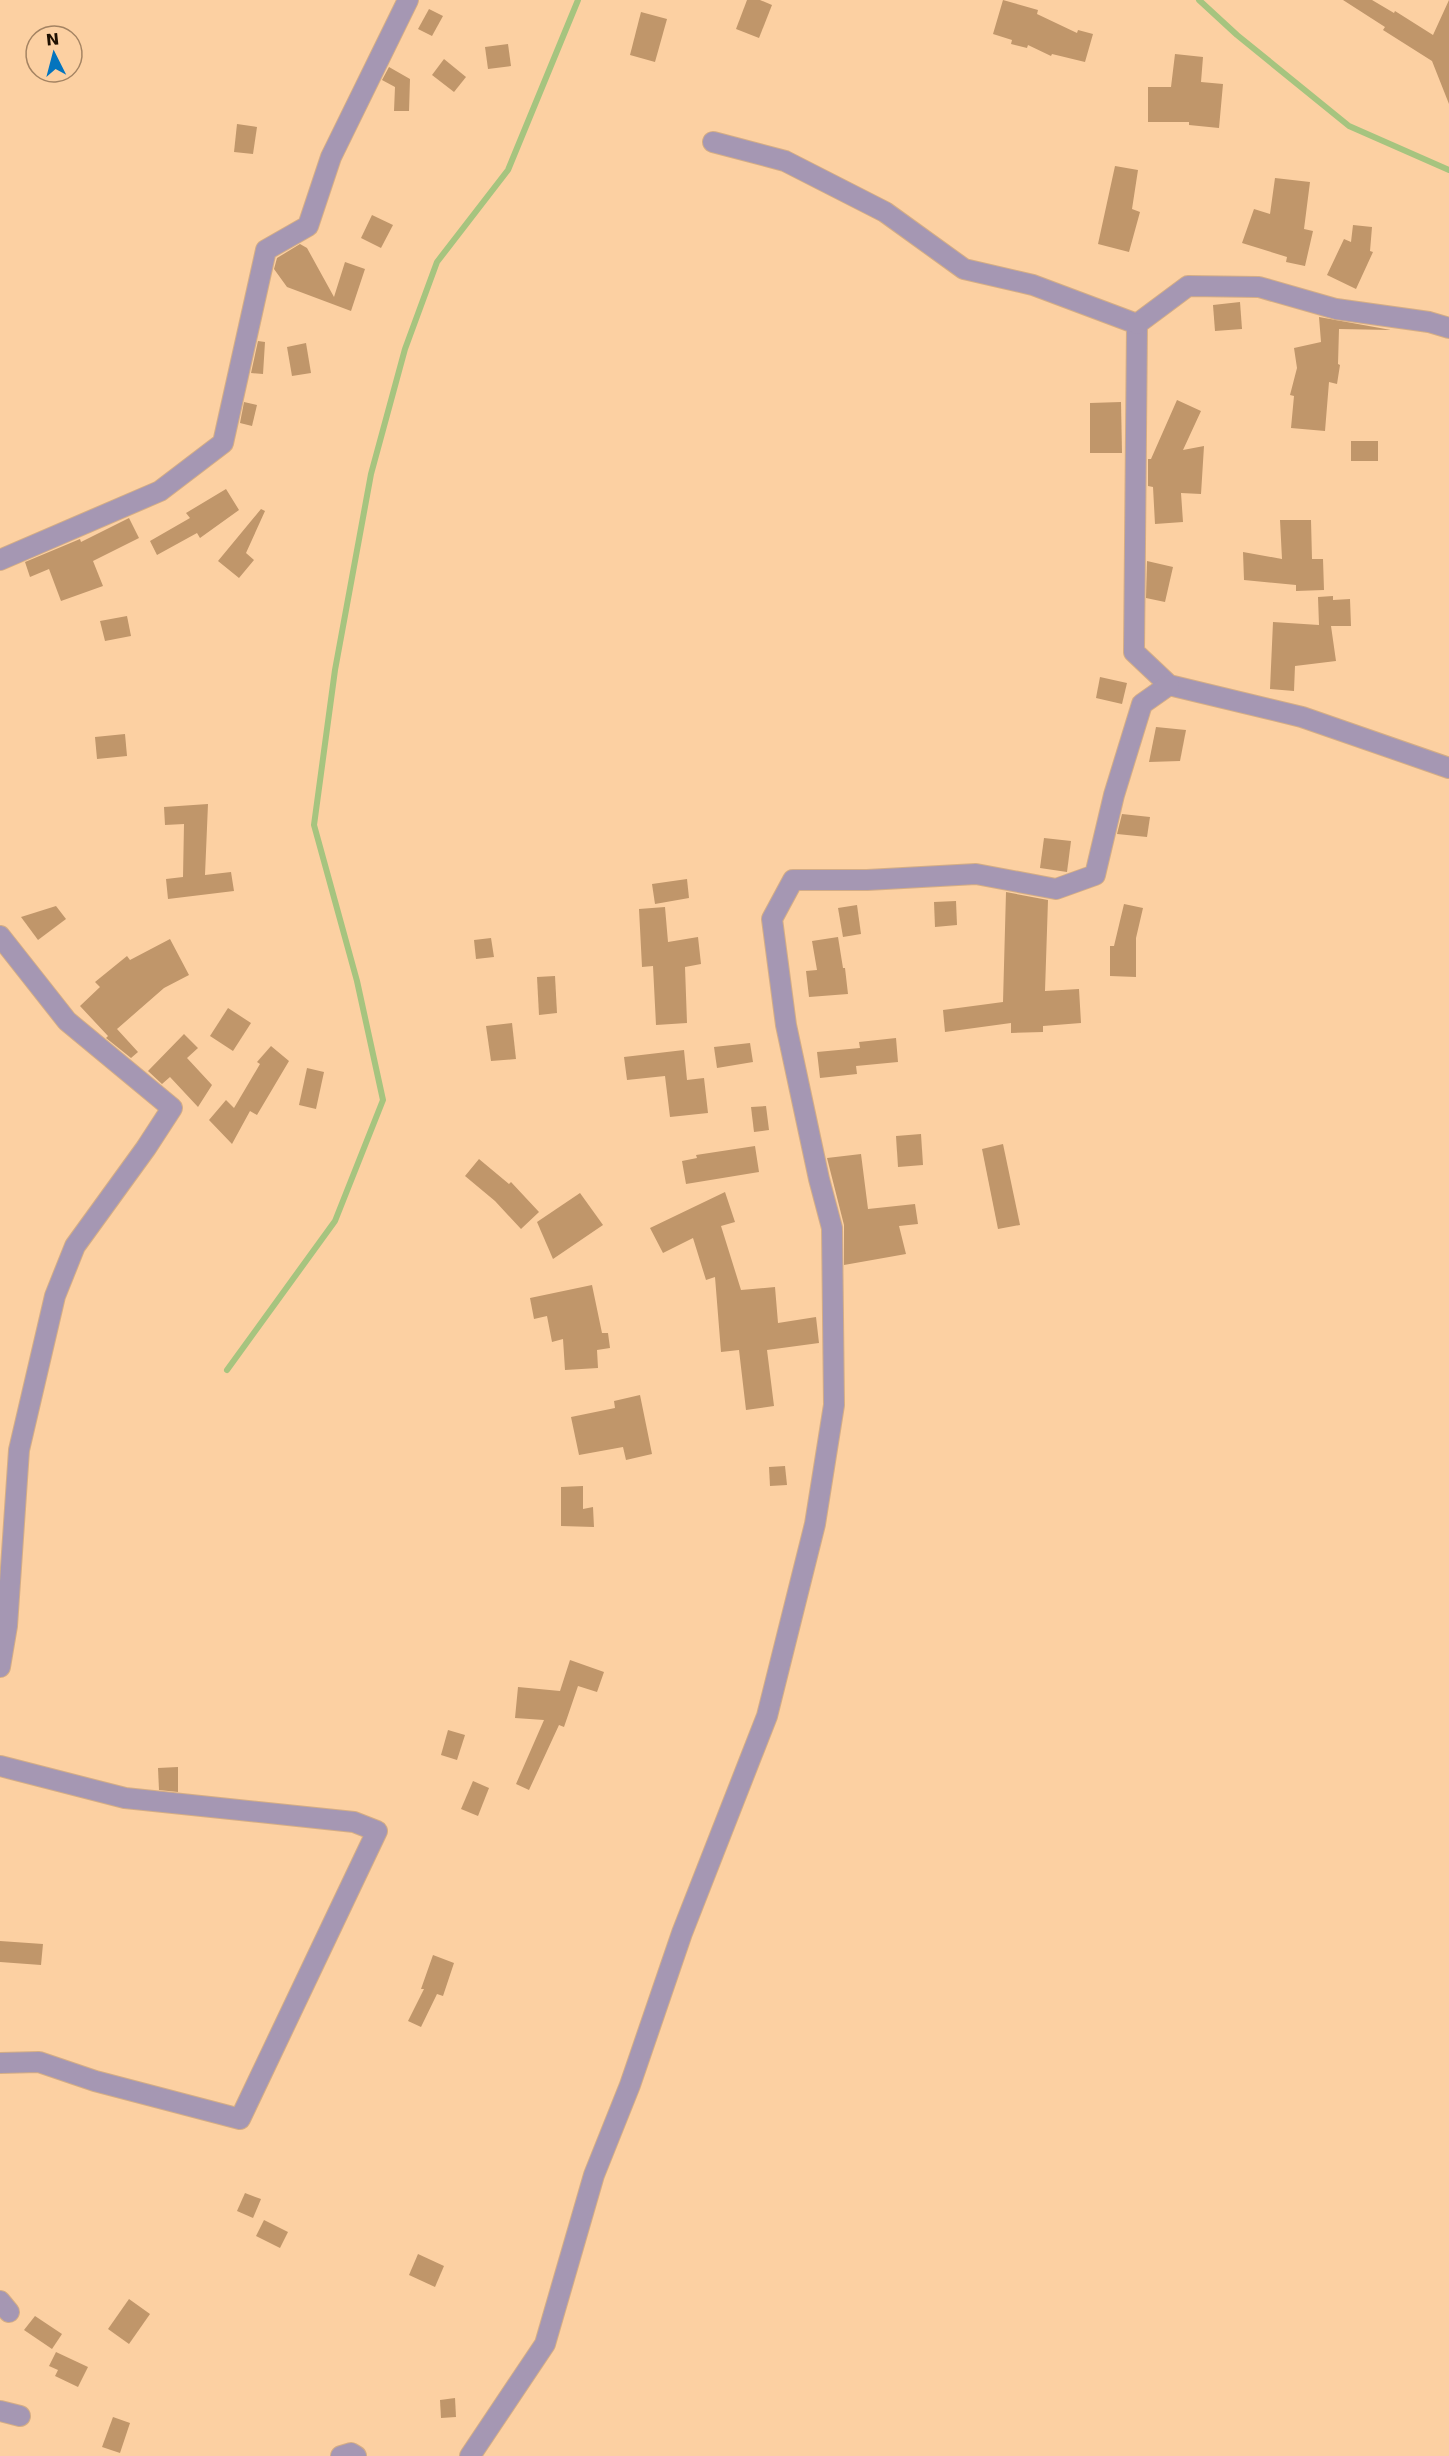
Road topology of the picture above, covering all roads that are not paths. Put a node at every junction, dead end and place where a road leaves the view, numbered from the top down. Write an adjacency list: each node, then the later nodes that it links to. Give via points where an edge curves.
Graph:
1 (408, 0): 5 (street, via 331,157 308,226 266,250 223,443 160,491)
2 (713, 142): 3 (street, via 785,161 885,212 964,269 1034,285)
3 (1137, 324): 4 (street, via 1188,286 1259,286 1336,309); 6 (street, via 1134,652)
4 (1449, 328)
5 (0, 560)
6 (1169, 685): 7 (street, via 1302,717); 16 (street, via 1143,704 1114,795 1095,874 1056,889 976,874 793,880 772,919 786,1025 832,1228 834,1405 815,1524 767,1716 682,1933 630,2085 594,2175 545,2344)
7 (1449, 768)
8 (0, 936): 9 (street, via 67,1021 172,1108 75,1245 55,1296 19,1450 7,1626)
9 (0, 1667)
10 (0, 1766): 11 (street, via 125,1798 354,1822 377,1831 240,2120 39,2062)
11 (0, 2064)
12 (0, 2411): 13 (street)
13 (20, 2416)
14 (341, 2456): 15 (street)
15 (356, 2456)
16 (470, 2456)

